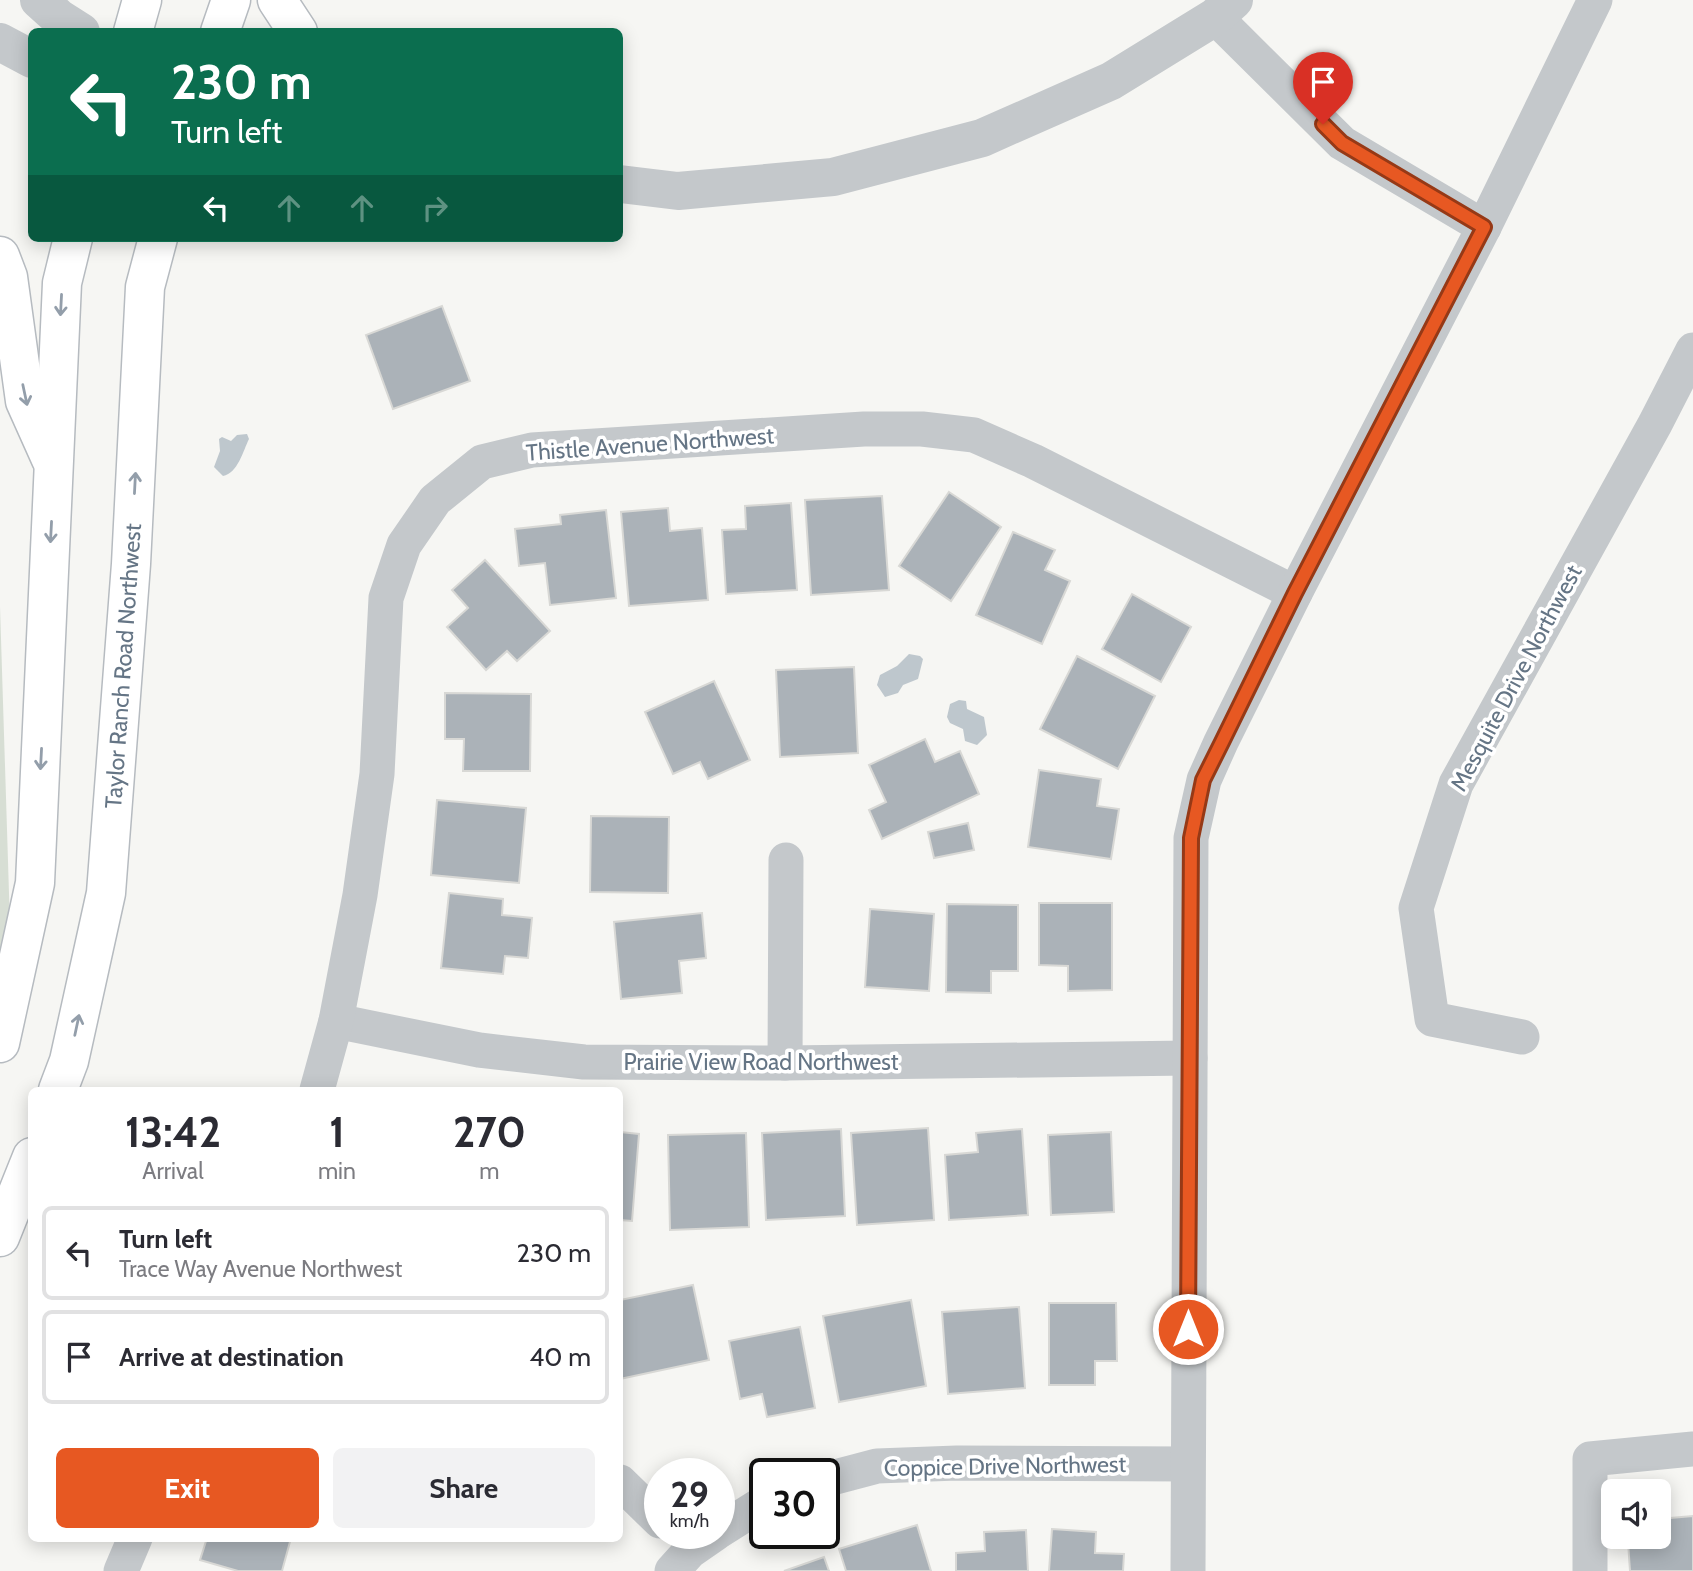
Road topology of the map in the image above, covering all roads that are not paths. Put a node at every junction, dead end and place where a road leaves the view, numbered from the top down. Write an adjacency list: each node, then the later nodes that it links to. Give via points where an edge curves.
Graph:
1 (39, 0): 7 (street)
2 (142, 0): 8 (main road)
3 (231, 0): 9 (main road)
4 (277, 0): 10 (main road)
5 (1595, 0): 14 (street)
6 (1225, 9): 13 (street, via 1111,81 982,138 833,177 678,191); 14 (street, via 1342,143)
7 (74, 28)
8 (135, 28)
9 (221, 28)
10 (295, 28)
11 (0, 43): 12 (street)
12 (28, 57)
13 (623, 184)
14 (1484, 227): 22 (street)
15 (72, 242): 21 (main road, one-way to 21, via 62,283)
16 (157, 242): 19 (main road, Taylor Ranch Road Northwest)
17 (178, 242): 19 (main road)
18 (0, 256): 21 (main road, one-way to 21, via 8,277 25,401)
19 (145, 287): 29 (main road, Taylor Ranch Road Northwest, one-way to 19, via 106,893 131,564)
20 (1693, 350): 25 (street, Mesquite Drive Northwest, via 1456,784 1416,908 1432,1019)
21 (54, 466): 26 (main road, one-way to 26, via 35,883)
22 (1295, 593): 24 (street, Thistle Avenue Northwest, via 974,435 864,429 532,450 482,462 435,500 404,545 386,598 377,774); 27 (street, via 1203,780 1191,838)
23 (786, 860): 28 (street)
24 (336, 1021): 28 (street, Prairie View Road Northwest, via 479,1050 584,1062); 30 (street, Thistle Avenue Northwest)
25 (1522, 1037)
26 (0, 1043)
27 (1190, 1058): 28 (street, Prairie View Road Northwest); 34 (street)
28 (785, 1063)
29 (59, 1087)
30 (318, 1087)
31 (28, 1167): 32 (main road)
32 (0, 1237)
33 (1693, 1449): 41 (street, via 1590,1459)
34 (1187, 1464): 35 (street, Coppice Drive Northwest, via 957,1463 877,1466); 40 (street)
35 (840, 1476)
36 (623, 1485): 37 (street)
37 (644, 1505)
38 (133, 1542): 39 (street)
39 (121, 1571)
40 (1188, 1571)
41 (1590, 1571)

